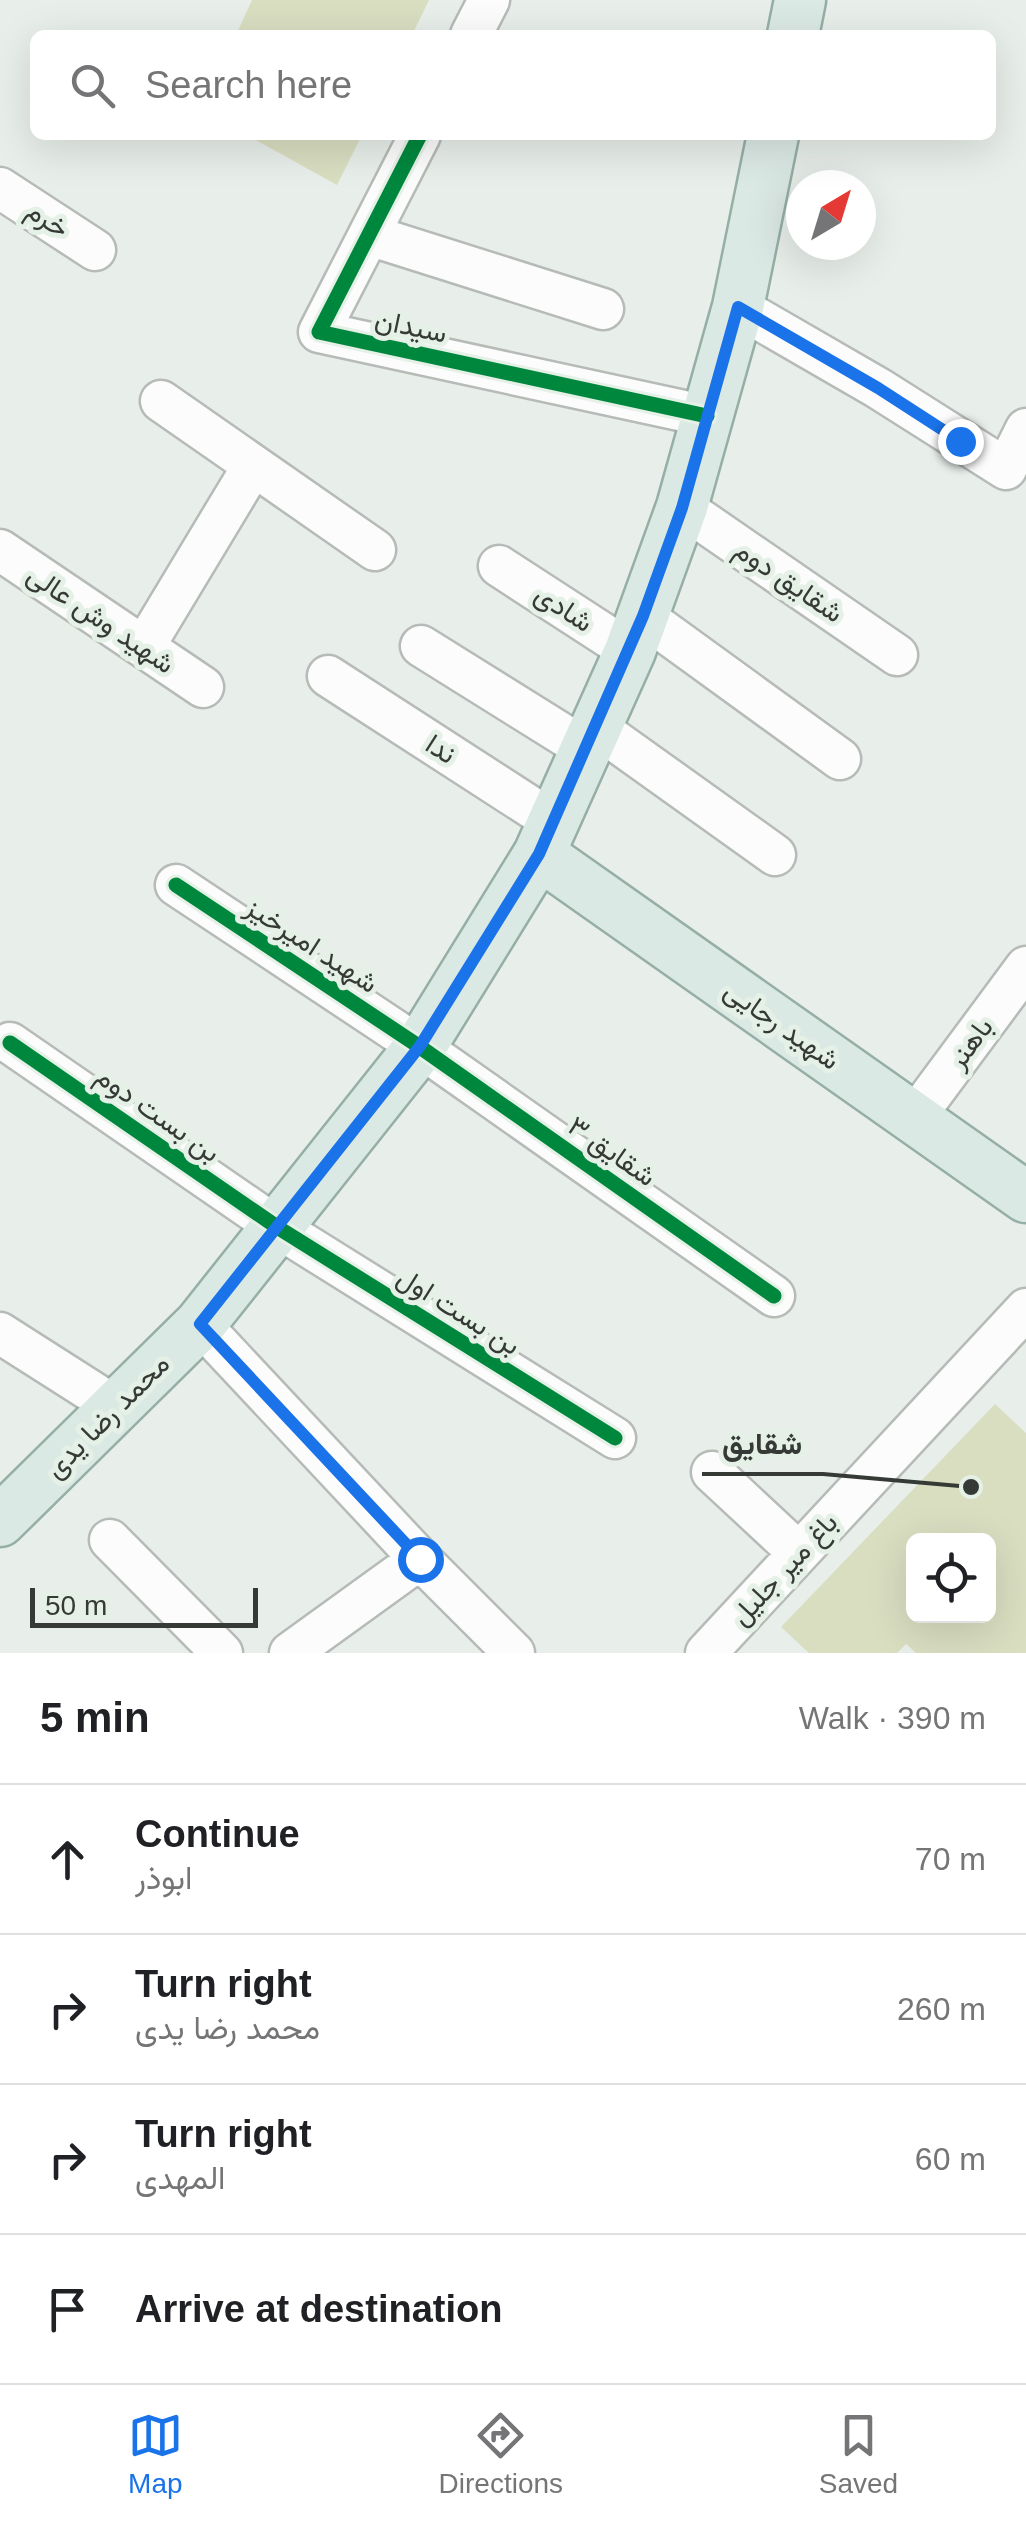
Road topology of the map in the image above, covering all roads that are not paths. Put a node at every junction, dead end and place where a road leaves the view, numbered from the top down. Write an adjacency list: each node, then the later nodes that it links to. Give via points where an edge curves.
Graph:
1 (489, 0): 3 (street)
2 (800, 0): 4 (main road)
3 (474, 30)
4 (794, 30)
5 (417, 140): 8 (street, سیدان)
6 (771, 140): 10 (main road, محمد رضا یدی)
7 (0, 188): 9 (street, خرم)
8 (369, 234): 11 (street); 13 (street, سیدان, via 319,332)
9 (95, 250)
10 (738, 307): 13 (main road, محمد رضا یدی); 14 (street, via 1006,468)
11 (603, 309)
12 (161, 401): 15 (street)
13 (707, 416): 16 (main road, محمد رضا یدی)
14 (1026, 429)
15 (254, 466): 18 (street); 22 (street)
16 (682, 508): 20 (main road, محمد رضا یدی); 23 (street, شقایق دوم)
17 (0, 550): 22 (street, شهید وش عالی)
18 (375, 550)
19 (499, 566): 20 (street, شادی)
20 (636, 633): 26 (main road, محمد رضا یدی); 27 (street, شادی)
21 (421, 646): 26 (street)
22 (144, 647): 25 (street, شهید وش عالی)
23 (897, 655)
24 (328, 676): 28 (street, ندا)
25 (203, 687)
26 (591, 738): 28 (main road, محمد رضا یدی); 29 (street)
27 (840, 759)
28 (546, 838): 33 (main road, محمد رضا یدی); 34 (main road, شهید رجایی)
29 (775, 854)
30 (176, 885): 33 (street, شهید امیرخیز)
31 (1026, 967): 34 (street, باهنر)
32 (10, 1042): 36 (street, بن بست دوم)
33 (420, 1046): 36 (main road, محمد رضا یدی); 37 (street, شقایق ۳)
34 (914, 1118): 35 (main road, شهید رجایی)
35 (1026, 1197)
36 (277, 1227): 39 (main road, محمد رضا یدی); 42 (street, بن بست اول)
37 (774, 1296)
38 (1026, 1309): 46 (street, باغ میر جلیل)
39 (200, 1324): 41 (main road, محمد رضا یدی); 47 (street)
40 (0, 1333): 41 (street)
41 (116, 1407): 44 (main road, محمد رضا یدی)
42 (615, 1438)
43 (712, 1472): 46 (street)
44 (0, 1521)
45 (110, 1540): 48 (street)
46 (800, 1553): 51 (street, باغ میر جلیل)
47 (420, 1559): 49 (street); 50 (street)
48 (222, 1653)
49 (290, 1653)
50 (514, 1653)
51 (706, 1653)

